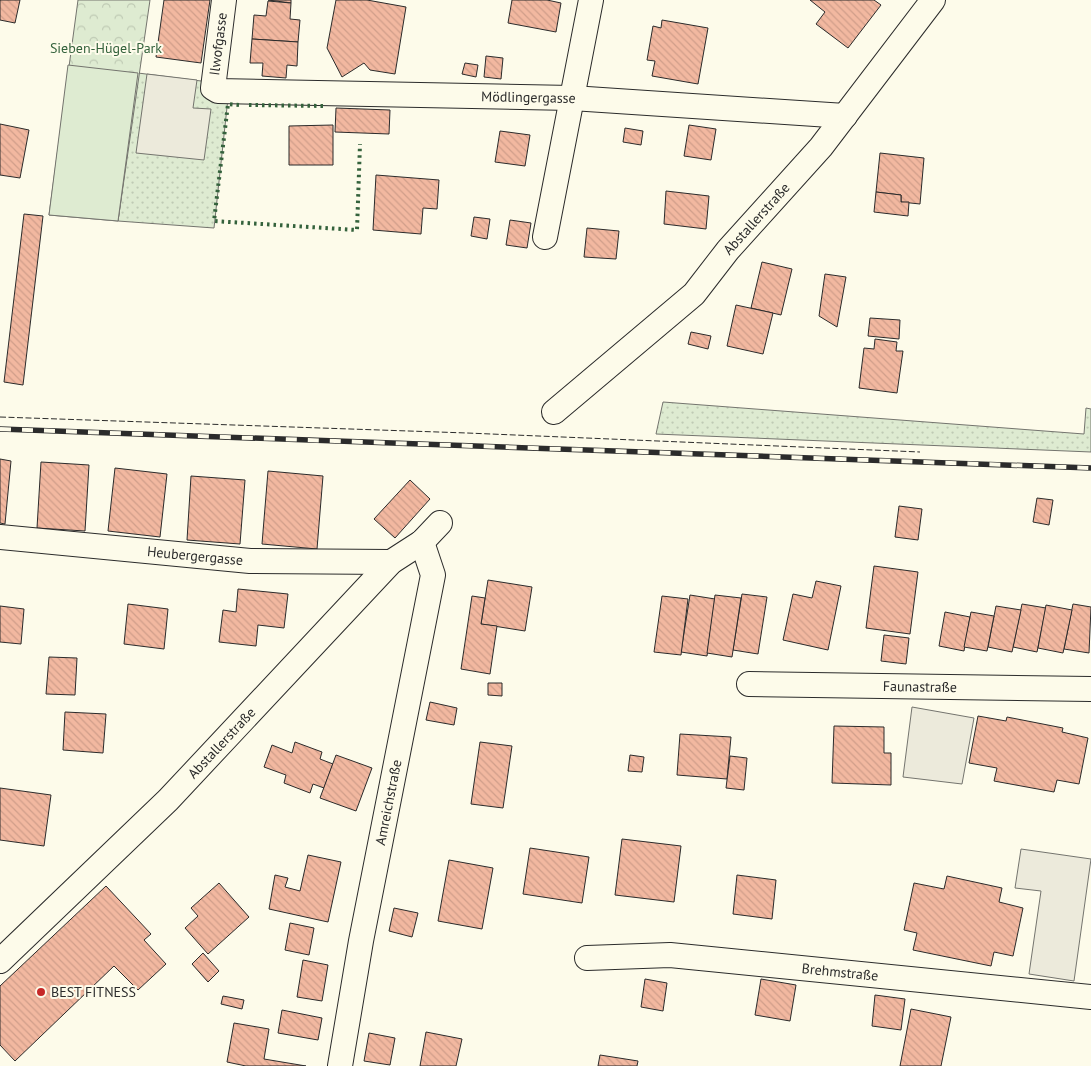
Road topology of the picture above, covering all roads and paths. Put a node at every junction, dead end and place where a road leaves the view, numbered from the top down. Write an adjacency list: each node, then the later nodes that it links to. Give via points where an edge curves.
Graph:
1 (224, 0): 4 (street, Ilwofgasse)
2 (591, 0): 5 (street)
3 (933, 0): 6 (street, Abstallerstraße)
4 (213, 88): 5 (street, Mödlingergasse, via 236,93)
5 (572, 98): 6 (street, Mödlingergasse); 7 (street)
6 (845, 116): 8 (street, Abstallerstraße, via 728,250 694,294)
7 (544, 237)
8 (554, 412)
9 (440, 523): 11 (street, Abstallerstraße)
10 (0, 537): 12 (street, Heubergergasse, via 250,560)
11 (422, 542): 12 (street, Abstallerstraße); 18 (street, Amreichstraße, via 433,574 361,941)
12 (391, 562): 16 (street, Abstallerstraße, via 168,800)
13 (749, 684): 14 (street, Faunastraße)
14 (1091, 689)
15 (587, 958): 17 (street, Brehmstraße, via 688,957)
16 (0, 961)
17 (1091, 997)
18 (340, 1066)

